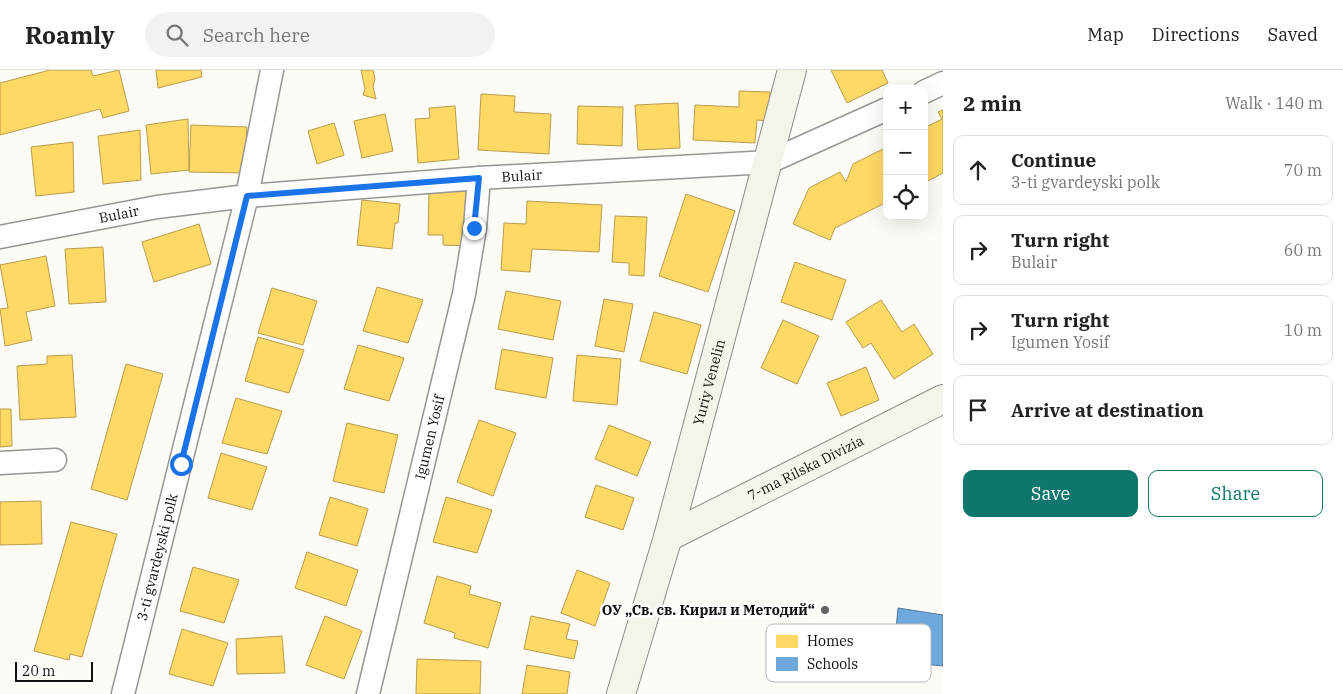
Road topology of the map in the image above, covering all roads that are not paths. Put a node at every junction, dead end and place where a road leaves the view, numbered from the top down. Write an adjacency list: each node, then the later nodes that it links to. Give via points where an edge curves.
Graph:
1 (272, 70): 8 (street, 3-ti gvardeyski polk)
2 (792, 70): 6 (street, Yuriy Venelin)
3 (943, 83): 4 (street)
4 (928, 90)
5 (883, 111): 6 (street, Bulair)
6 (769, 162): 7 (street, Bulair); 13 (street, Yuriy Venelin)
7 (479, 178): 8 (street, Bulair); 15 (street, Igumen Yosif, via 464,294)
8 (247, 196): 9 (street, Bulair, via 157,207); 14 (street, 3-ti gvardeyski polk)
9 (0, 237)
10 (943, 399): 13 (street, 7-ma Rilska Divizia)
11 (55, 460): 12 (street)
12 (0, 463)
13 (668, 537): 16 (street, Yuriy Venelin)
14 (123, 694)
15 (368, 694)
16 (621, 694)

